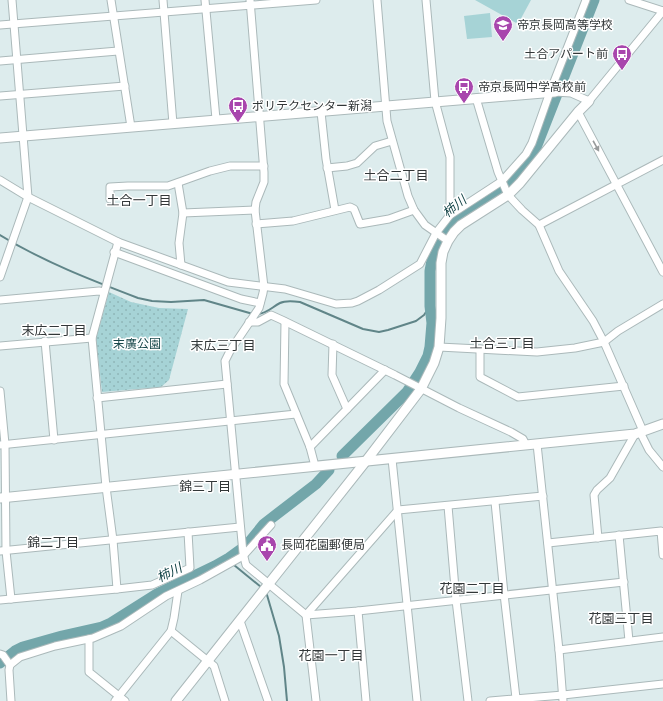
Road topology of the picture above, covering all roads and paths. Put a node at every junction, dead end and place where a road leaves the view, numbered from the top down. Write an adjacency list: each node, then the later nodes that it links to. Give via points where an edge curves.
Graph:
1 (12, 0): 16 (street)
2 (111, 0): 15 (street)
3 (163, 0): 14 (street)
4 (204, 0): 12 (street)
5 (316, 0): 10 (street)
6 (377, 0): 28 (street)
7 (426, 0): 26 (street)
8 (586, 0): 22 (street)
9 (628, 0): 13 (street)
10 (290, 1): 11 (street)
11 (250, 3): 12 (street); 31 (street)
12 (205, 10): 14 (street); 32 (street)
13 (663, 11): 27 (street)
14 (164, 13): 15 (street); 33 (street)
15 (114, 16): 16 (street); 18 (street)
16 (15, 24): 17 (street); 19 (street)
17 (0, 25)
18 (118, 51): 19 (street); 21 (street)
19 (18, 60): 20 (street); 23 (street)
20 (0, 61)
21 (125, 86): 23 (street); 34 (street)
22 (552, 92): 25 (street); 27 (street, via 575,94); 42 (street, via 529,149)
23 (20, 94): 24 (street); 35 (street)
24 (0, 96)
25 (476, 98): 26 (street); 42 (street)
26 (435, 101): 28 (street); 52 (street, via 450,157)
27 (589, 101): 30 (street)
28 (386, 106): 29 (street); 37 (street)
29 (321, 112): 31 (street); 40 (street)
30 (578, 112): 44 (street, one-way to 44); 45 (street)
31 (260, 116): 32 (street); 39 (street)
32 (216, 119): 33 (street)
33 (173, 124): 34 (street)
34 (131, 127): 35 (street)
35 (23, 136): 36 (street); 46 (street)
36 (0, 138)
37 (392, 141): 40 (street, via 375,146 357,162); 50 (street)
38 (663, 160): 44 (street)
39 (264, 166): 43 (street, via 230,166); 48 (street, via 264,182)
40 (327, 168): 49 (street)
41 (0, 180): 46 (street)
42 (502, 181): 45 (street); 52 (street)
43 (178, 183): 47 (street, via 168,186 110,187); 51 (street)
44 (617, 183): 54 (street); 62 (street)
45 (508, 195): 54 (street); 56 (street, via 462,225)
46 (28, 196): 57 (street); 58 (street)
47 (110, 199)
48 (255, 210): 51 (street); 53 (street)
49 (335, 210): 50 (street, via 350,207 354,209 360,224 389,219); 53 (street, via 305,218)
50 (414, 210): 55 (street, via 428,228)
51 (182, 213): 61 (street, via 179,243)
52 (450, 215): 55 (street)
53 (256, 224): 64 (street)
54 (539, 225): 73 (street, via 560,271)
55 (437, 233): 56 (street); 64 (street, via 420,264 379,290 352,303 336,304 290,290)
56 (447, 239): 76 (street, via 441,263)
57 (118, 242): 60 (street); 61 (street)
58 (9, 249): 59 (street); 63 (street)
59 (0, 252)
60 (114, 252): 65 (street); 68 (street)
61 (181, 265): 64 (street, via 228,282)
62 (663, 272)
63 (0, 277)
64 (264, 287): 68 (street)
65 (105, 291): 66 (street); 71 (street)
66 (0, 300)
67 (663, 304): 73 (street)
68 (260, 306): 69 (street)
69 (251, 320): 70 (street, via 258,322 271,316); 79 (street, via 225,361)
70 (285, 322): 74 (street); 85 (street, via 284,384)
71 (92, 338): 72 (street); 83 (street)
72 (45, 341): 75 (street); 90 (street)
73 (604, 342): 77 (street, via 537,352); 81 (street)
74 (333, 344): 78 (street); 84 (street, via 332,375)
75 (0, 346)
76 (439, 347): 77 (street); 80 (street, via 434,363)
77 (480, 349): 81 (street, via 480,377 518,397)
78 (385, 370): 80 (street); 84 (street)
79 (227, 384): 83 (street); 86 (street)
80 (416, 386): 93 (street, via 511,432 523,439); 96 (street)
81 (624, 386): 88 (street)
82 (0, 391): 92 (street)
83 (97, 398): 89 (street)
84 (347, 408): 94 (street)
85 (296, 414): 86 (street); 94 (street)
86 (231, 422): 89 (street); 99 (street)
87 (663, 424): 88 (street)
88 (639, 432): 91 (street); 98 (street); 111 (street, via 610,478 594,495)
89 (101, 435): 90 (street); 100 (street)
90 (54, 440): 92 (street)
91 (537, 444): 93 (street); 101 (street)
92 (2, 445): 102 (street)
93 (526, 445): 95 (street)
94 (310, 447): 97 (street)
95 (392, 459): 96 (street); 105 (street)
96 (366, 461): 97 (street); 118 (street)
97 (315, 466): 99 (street)
98 (663, 467)
99 (235, 474): 100 (street); 107 (street)
100 (106, 487): 102 (street); 112 (street)
101 (543, 496): 103 (street); 113 (street)
102 (3, 498): 114 (street)
103 (495, 502): 104 (street); 122 (street)
104 (448, 506): 105 (street); 125 (street)
105 (398, 510): 126 (street); 128 (street)
106 (271, 525): 116 (street)
107 (240, 527): 109 (street); 116 (street)
108 (662, 531): 110 (street); 115 (street)
109 (188, 532): 112 (street); 119 (street, via 190,568 152,585)
110 (619, 535): 111 (street); 117 (street)
111 (598, 538): 113 (street)
112 (113, 540): 114 (street); 119 (street)
113 (548, 542): 120 (street)
114 (3, 551): 123 (street)
115 (663, 554)
116 (243, 555): 118 (street, via 246,565); 121 (street)
117 (624, 582): 120 (street); 133 (street)
118 (268, 584): 128 (street); 129 (street)
119 (116, 589): 123 (street)
120 (552, 590): 122 (street); 134 (street)
121 (178, 591): 130 (street); 132 (street, via 166,596 122,626)
122 (504, 594): 125 (street); 139 (street)
123 (11, 599): 124 (street)
124 (0, 600)
125 (456, 600): 126 (street); 149 (street)
126 (408, 605): 127 (street); 148 (street)
127 (358, 610): 128 (street); 147 (street)
128 (306, 614): 146 (street)
129 (240, 620): 136 (street); 145 (street)
130 (170, 631): 136 (street); 141 (street)
131 (663, 637): 133 (street)
132 (89, 639): 137 (street, via 27,654); 141 (street, via 89,672)
133 (629, 641): 134 (street)
134 (559, 650): 140 (street)
135 (2, 654): 137 (street)
136 (208, 661): 143 (street); 144 (street, via 214,666)
137 (9, 663): 142 (street)
138 (663, 684): 140 (street)
139 (516, 698): 140 (street); 150 (street)
140 (563, 698)
141 (120, 700)
142 (11, 701)
143 (176, 701)
144 (225, 701)
145 (268, 701)
146 (316, 701)
147 (366, 701)
148 (417, 701)
149 (468, 701)
150 (490, 701)

